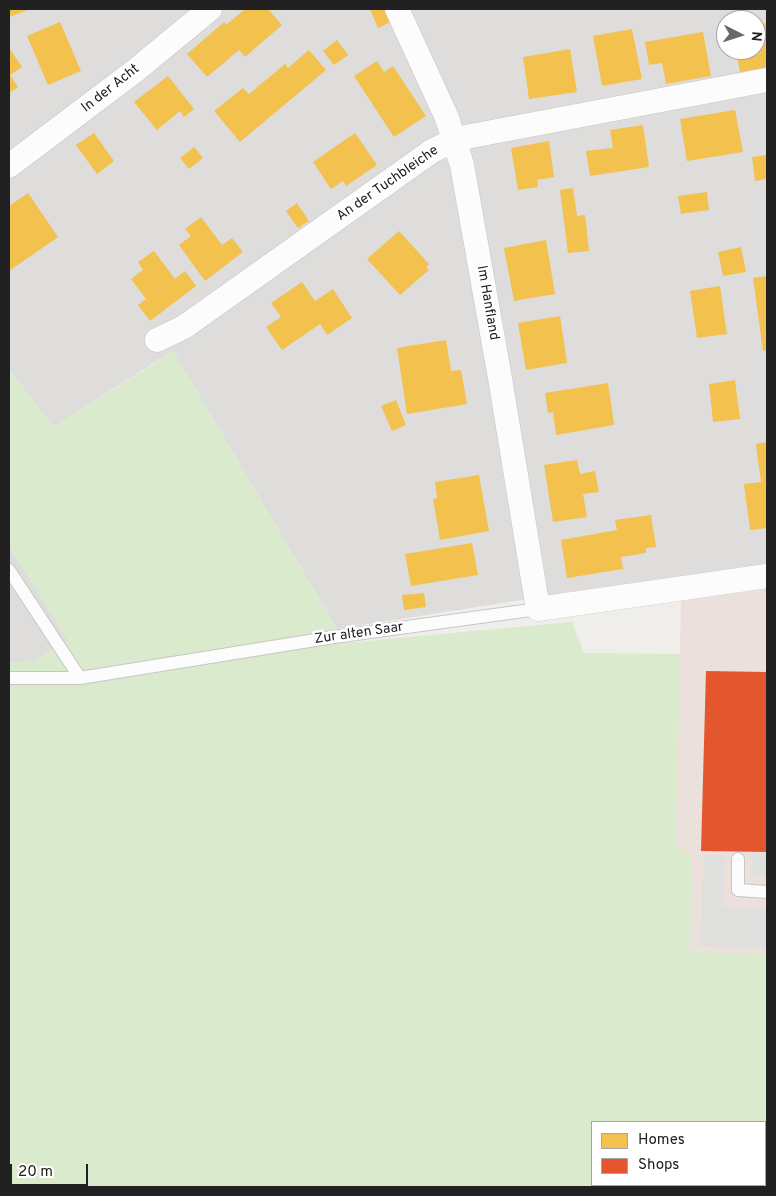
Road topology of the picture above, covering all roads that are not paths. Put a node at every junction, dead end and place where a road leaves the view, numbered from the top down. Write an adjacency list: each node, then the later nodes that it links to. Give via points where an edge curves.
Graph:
1 (210, 9): 5 (street, In der Acht, via 136,70)
2 (397, 9): 4 (street, Im Hanfland)
3 (767, 80): 4 (street, An der Tuchbleiche)
4 (454, 140): 6 (street, An der Tuchbleiche, via 432,151 184,327); 9 (street, Im Hanfland, via 462,165)
5 (9, 166)
6 (157, 340)
7 (9, 570): 11 (lane)
8 (767, 576): 9 (street, Zur alten Saar)
9 (538, 609): 11 (lane, Zur alten Saar)
10 (9, 678): 11 (lane, Zur alten Saar)
11 (80, 678)
12 (738, 859): 13 (lane, via 738,890)
13 (767, 892)

